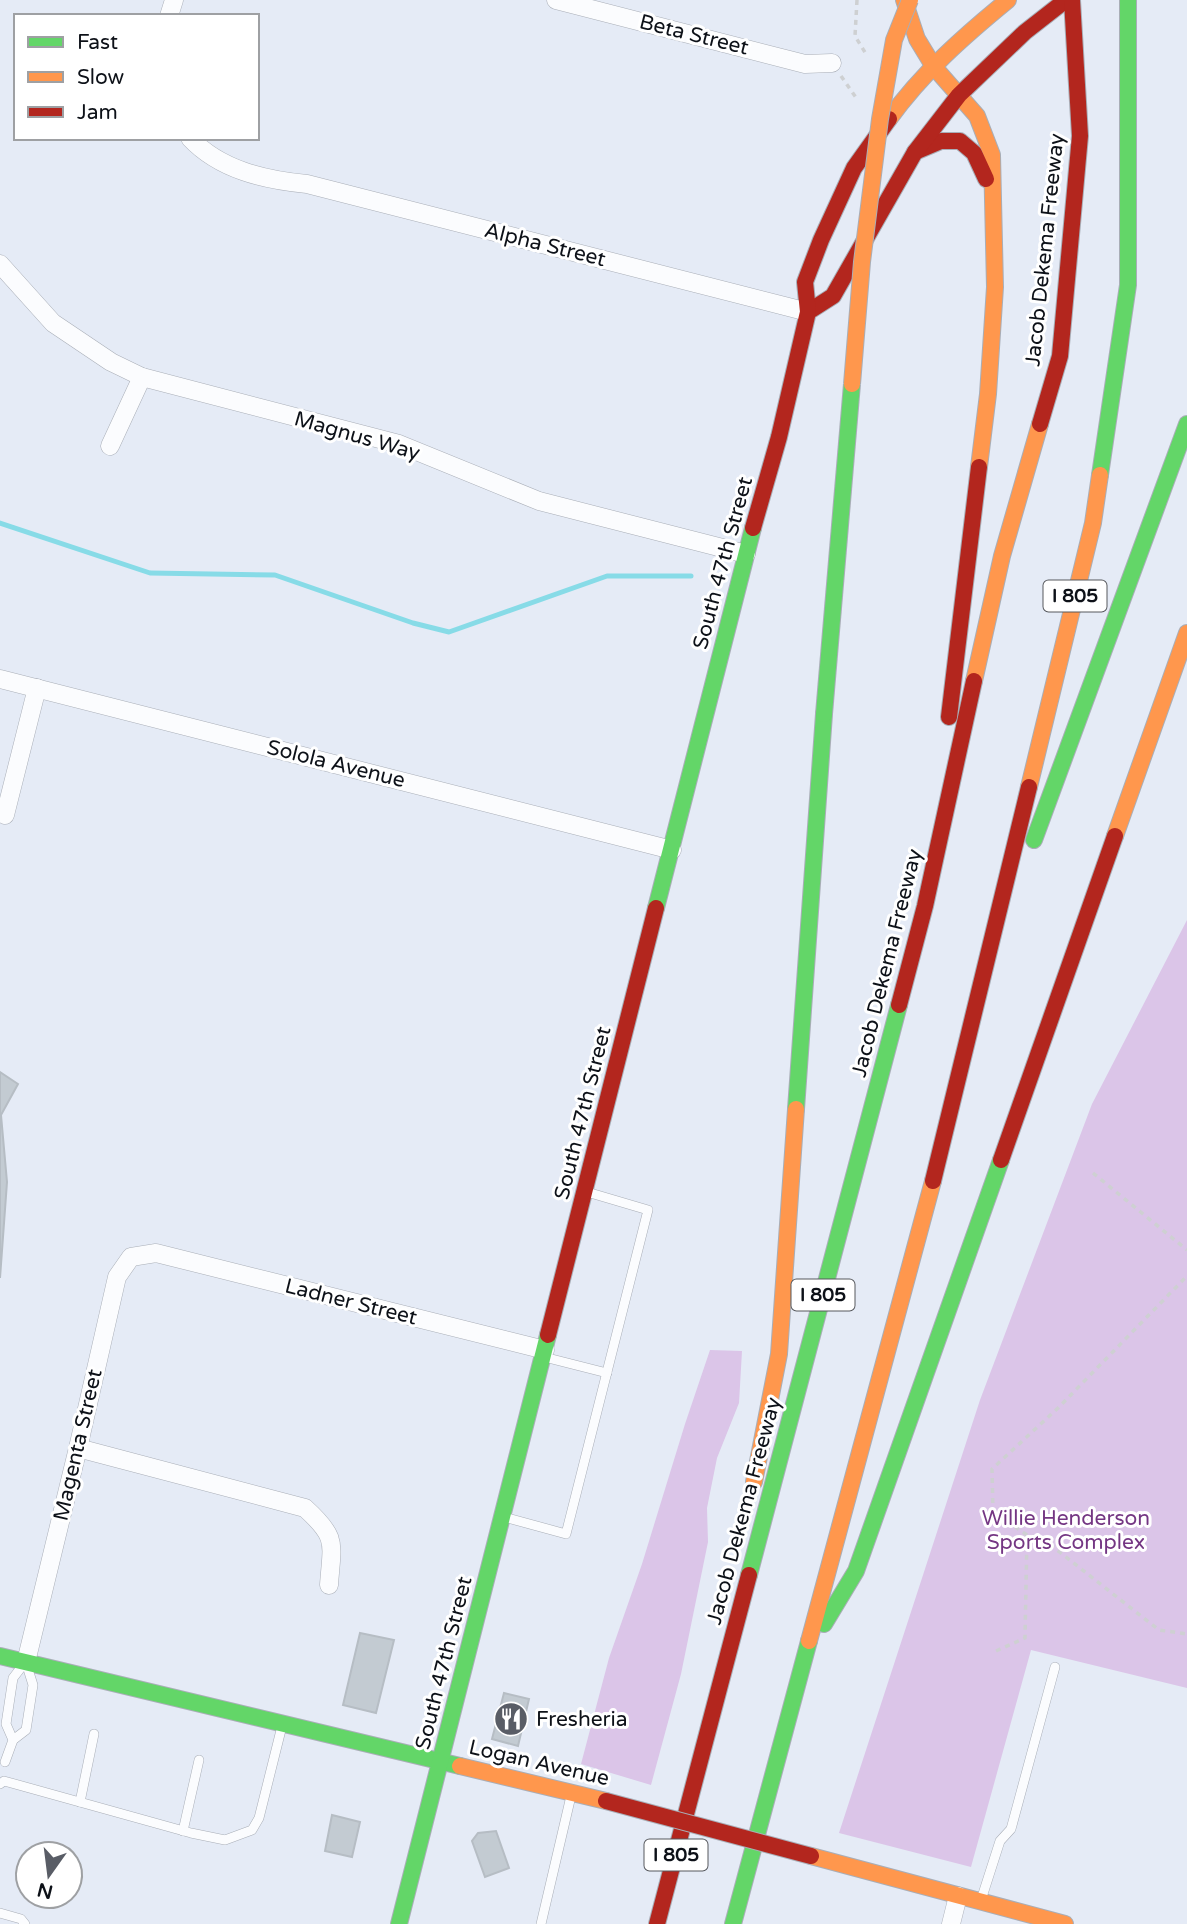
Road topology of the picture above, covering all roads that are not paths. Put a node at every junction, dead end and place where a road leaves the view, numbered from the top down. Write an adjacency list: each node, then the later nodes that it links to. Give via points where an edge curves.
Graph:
1 (556, 0): 8 (street, Beta Street, via 804,64)
2 (904, 0): 9 (main road, via 917,39)
3 (911, 0): 32 (main road, bridge, via 894,40 862,262 824,714 779,1354)
4 (1009, 0): 9 (main road, South 47th Street)
5 (1066, 0): 10 (main road)
6 (1072, 0): 25 (main road, Jacob Dekema Freeway / I 805, via 1080,136 1060,356 1002,556)
7 (1129, 4): 26 (main road, I 805, via 1128,285 1093,523)
8 (832, 63)
9 (934, 67): 10 (main road); 15 (main road, South 47th Street, via 904,98 854,167 805,282)
10 (959, 95): 12 (main road); 13 (main road, via 977,117 992,155)
11 (192, 140): 15 (street, Alpha Street, via 229,166 281,181)
12 (915, 152): 13 (main road, via 951,138 967,144 980,160); 15 (main road, via 833,296)
13 (993, 205): 25 (main road, via 995,287 988,394)
14 (0, 264): 16 (street, Magnus Way, via 52,323)
15 (808, 312): 19 (main road, South 47th Street)
16 (142, 377): 18 (street); 19 (street, Magnus Way, via 399,444 538,501)
17 (1187, 424): 26 (main road, via 1036,835)
18 (110, 446)
19 (746, 554): 24 (main road, South 47th Street)
20 (1187, 633): 37 (main road, via 856,1571)
21 (0, 679): 22 (street, Solola Avenue)
22 (37, 688): 23 (street); 24 (street, Solola Avenue)
23 (5, 815)
24 (672, 850): 27 (main road, South 47th Street)
25 (925, 906): 47 (main road, Jacob Dekema Freeway / I 805)
26 (935, 1172): 37 (main road, I 805)
27 (585, 1192): 29 (main road, South 47th Street); 30 (lane, via 648,1210)
28 (156, 1253): 29 (street, Ladner Street); 31 (street, Magenta Street, via 131,1257 117,1277)
29 (544, 1353): 30 (lane); 33 (main road, South 47th Street)
30 (607, 1373): 33 (lane, via 566,1534)
31 (78, 1448): 35 (street, via 305,1508 325,1526 332,1541); 38 (street, Magenta Street)
32 (750, 1503)
33 (503, 1517): 45 (main road, South 47th Street)
34 (744, 1530): 47 (main road)
35 (329, 1585)
36 (0, 1656): 38 (main road, Logan Avenue)
37 (803, 1659): 58 (main road, I 805)
38 (26, 1662): 40 (main road, Logan Avenue); 42 (lane, via 13,1678 6,1724); 42 (lane, via 33,1685 26,1730)
39 (1055, 1667): 52 (lane, via 1012,1829 1000,1841)
40 (283, 1724): 45 (main road, Logan Avenue); 50 (lane, via 252,1830 225,1840)
41 (94, 1734): 49 (lane)
42 (13, 1740): 44 (lane)
43 (199, 1760): 50 (lane)
44 (3, 1761): 46 (lane)
45 (440, 1761): 48 (main road, Logan Avenue); 55 (main road, South 47th Street)
46 (2, 1782): 49 (lane)
47 (694, 1785): 57 (main road, Jacob Dekema Freeway / I 805)
48 (571, 1793): 51 (main road, Logan Avenue, bridge); 56 (lane)
49 (80, 1802): 50 (lane)
50 (183, 1831)
51 (958, 1896): 52 (main road, Logan Avenue); 59 (street)
52 (981, 1902): 60 (main road, Logan Avenue)
53 (0, 1913): 54 (lane)
54 (26, 1924)
55 (398, 1924)
56 (541, 1924)
57 (657, 1924)
58 (733, 1924)
59 (951, 1924)
60 (1065, 1924)

